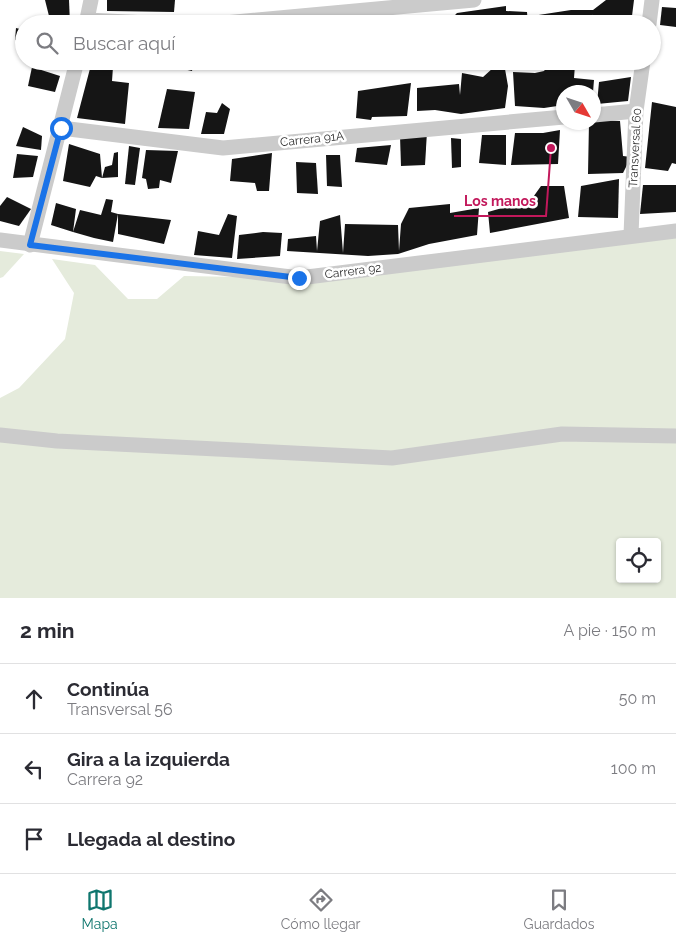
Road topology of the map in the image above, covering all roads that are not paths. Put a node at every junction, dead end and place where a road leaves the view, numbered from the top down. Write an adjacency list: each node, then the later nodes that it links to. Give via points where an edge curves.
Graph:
1 (91, 0): 4 (street)
2 (474, 0): 5 (street)
3 (652, 0): 6 (street)
4 (88, 15)
5 (312, 15)
6 (650, 15)
7 (75, 70): 12 (street)
8 (642, 70): 9 (street, Transversal 60)
9 (636, 111): 10 (street); 14 (street, Transversal 60)
10 (601, 114)
11 (556, 118): 12 (street, Carrera 91A, via 223,148)
12 (61, 128): 16 (street)
13 (676, 231): 14 (street, Carrera 92)
14 (631, 235): 16 (street, Carrera 92, via 299,278)
15 (0, 240): 16 (street, Carrera 92)
16 (30, 245)
17 (0, 435): 18 (street, via 57,441 392,458 562,434)
18 (676, 436)

